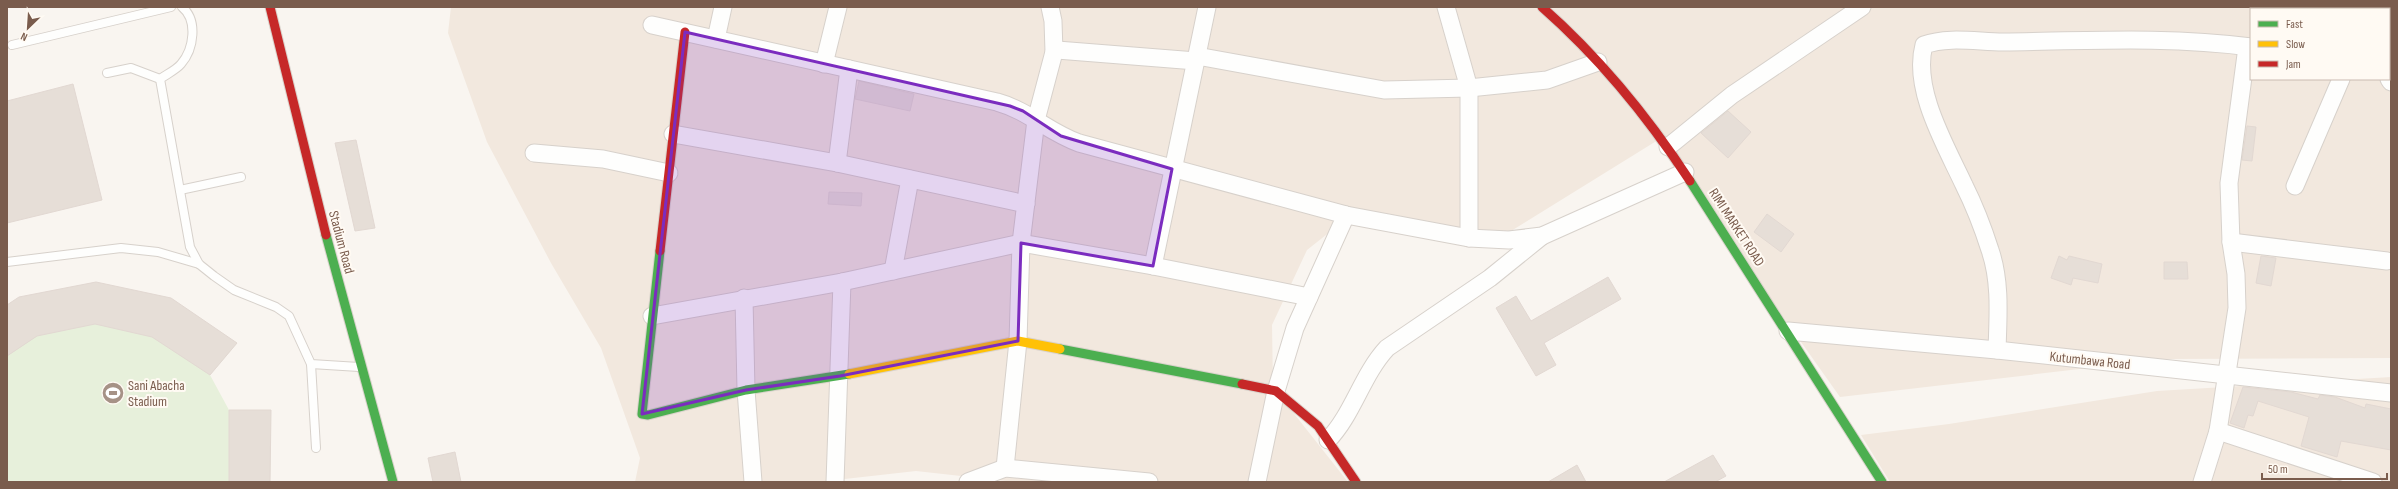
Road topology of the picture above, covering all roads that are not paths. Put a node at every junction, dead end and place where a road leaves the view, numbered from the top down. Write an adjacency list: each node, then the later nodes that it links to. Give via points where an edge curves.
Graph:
1 (171, 7): 14 (lane)
2 (182, 7): 22 (lane, via 189,12 194,38 181,64)
3 (270, 7): 56 (street, Stadium Road, via 317,204)
4 (723, 7): 13 (street)
5 (838, 7): 19 (street)
6 (1050, 7): 16 (street)
7 (1207, 7): 17 (street)
8 (1446, 7): 24 (street)
9 (1542, 7): 18 (street, RIMI MARKET ROAD)
10 (1862, 7): 27 (street, via 1732,95)
11 (652, 25): 12 (street)
12 (685, 32): 13 (street); 26 (street)
13 (716, 39): 19 (street)
14 (12, 45)
15 (2249, 47): 41 (street, via 2229,182); 54 (street, via 2174,40 1936,40 1924,44 1921,58 1928,101 1991,251 1999,299)
16 (1054, 52): 17 (street, via 1057,50); 25 (street)
17 (1196, 59): 24 (street, via 1384,90); 30 (street)
18 (1598, 62): 24 (street, via 1547,80); 27 (street, RIMI MARKET ROAD, via 1624,89)
19 (824, 64): 20 (street)
20 (850, 69): 25 (street, via 1010,106); 29 (street)
21 (106, 74): 22 (lane, via 131,68)
22 (160, 79): 36 (lane)
23 (2341, 80): 35 (street)
24 (1469, 88): 40 (street)
25 (1036, 120): 30 (street, via 1061,136); 37 (street)
26 (673, 134): 29 (street); 32 (street)
27 (1668, 147): 31 (street, RIMI MARKET ROAD)
28 (534, 153): 32 (street, via 603,159)
29 (837, 163): 34 (street)
30 (1172, 169): 38 (street); 46 (street)
31 (1685, 172): 39 (street); 52 (street, RIMI MARKET ROAD)
32 (669, 173): 51 (street)
33 (241, 177): 36 (lane)
34 (910, 179): 37 (street); 47 (street)
35 (2295, 186)
36 (180, 190): 45 (lane, via 190,247)
37 (1026, 204): 42 (street)
38 (1346, 215): 40 (street); 49 (street)
39 (1542, 236): 40 (street, via 1509,240); 63 (street, via 1490,278 1387,348 1377,359 1340,428)
40 (1469, 238)
41 (2231, 242): 43 (street); 57 (street, via 2236,274 2237,308)
42 (1021, 243): 46 (street); 47 (street); 53 (street)
43 (2387, 261)
44 (7, 262): 45 (lane, via 121,248 158,252)
45 (199, 264): 55 (lane, via 234,290 276,307 289,316)
46 (1153, 266): 49 (street)
47 (894, 271): 48 (street)
48 (842, 282): 50 (street); 58 (street)
49 (1309, 297): 60 (street, via 1295,328)
50 (744, 298): 51 (street); 59 (street)
51 (652, 316): 59 (street, via 642,414 648,415)
52 (1788, 331): 54 (street, Kutumbawa Road); 74 (street, RIMI MARKET ROAD)
53 (1018, 341): 58 (street); 60 (street); 65 (street)
54 (1997, 350): 57 (street, Kutumbawa Road)
55 (311, 364): 56 (lane); 64 (lane)
56 (362, 367): 67 (street, Stadium Road)
57 (2226, 375): 61 (street, Kutumbawa Road); 62 (street)
58 (840, 376): 59 (street); 69 (street)
59 (746, 390): 68 (street)
60 (1276, 391): 63 (street, via 1318,426); 72 (street)
61 (2391, 393)
62 (2218, 431): 75 (street); 76 (street)
63 (1328, 440): 73 (street)
64 (316, 448)
65 (1005, 468): 66 (street); 70 (street)
66 (1032, 476): 71 (street)
67 (393, 482)
68 (753, 482)
69 (834, 482)
70 (968, 482)
71 (1149, 482)
72 (1257, 482)
73 (1356, 482)
74 (1882, 482)
75 (2202, 482)
76 (2372, 482)

